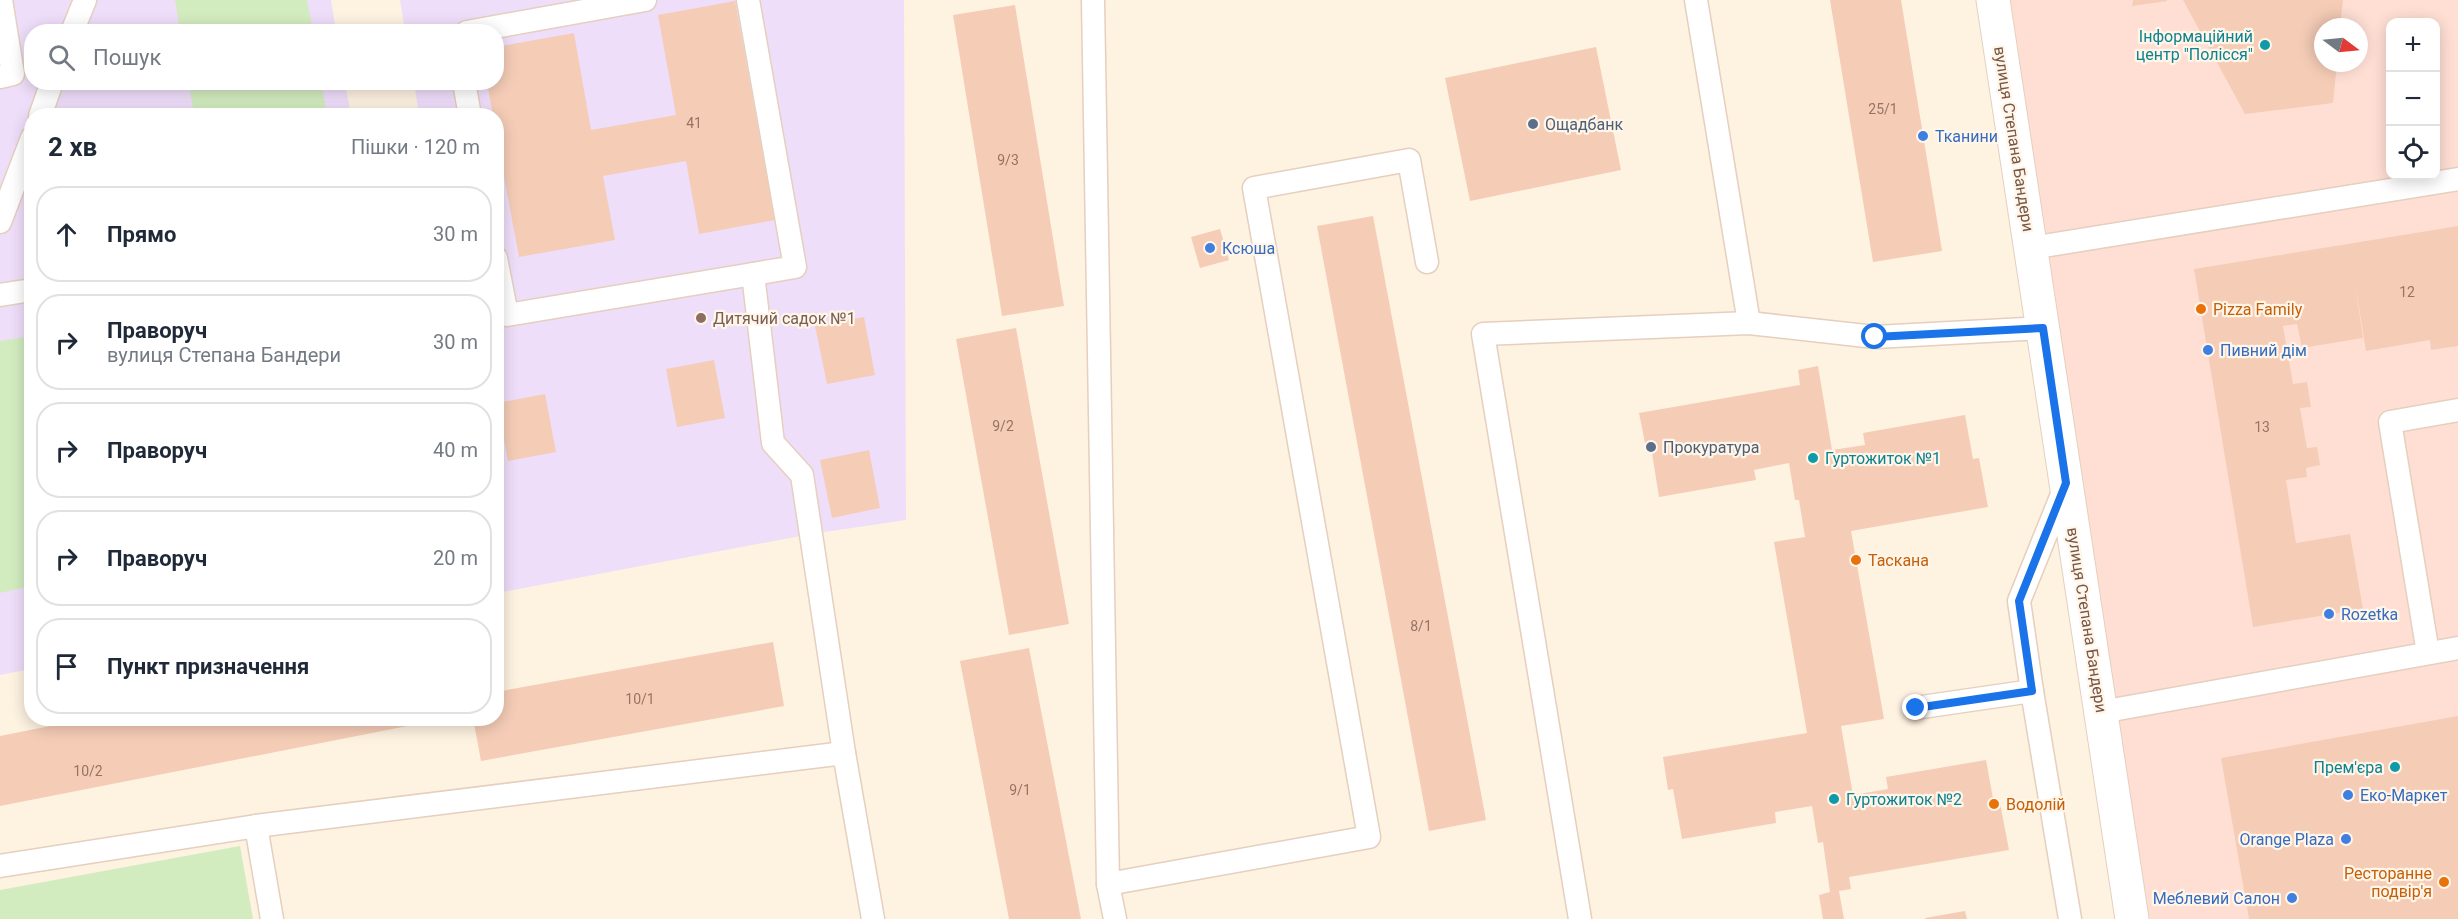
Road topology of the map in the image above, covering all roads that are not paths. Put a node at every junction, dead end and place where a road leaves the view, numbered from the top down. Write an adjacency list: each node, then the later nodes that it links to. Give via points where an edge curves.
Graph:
1 (2, 0): 10 (lane)
2 (85, 0): 8 (lane)
3 (645, 0): 9 (lane)
4 (748, 0): 20 (lane, via 795,267)
5 (1093, 0): 36 (lane)
6 (1696, 0): 24 (lane)
7 (1993, 0): 18 (street, вулиця Степана Бандери)
8 (75, 24)
9 (504, 25)
10 (15, 74)
11 (49, 90): 13 (lane)
12 (465, 90): 14 (lane)
13 (43, 108)
14 (469, 108)
15 (24, 159): 17 (lane)
16 (2458, 179): 18 (lane)
17 (0, 222)
18 (2031, 248): 25 (street, вулиця Степана Бандери)
19 (1427, 262): 36 (lane, via 1409,160 1254,188 1369,837)
20 (753, 274): 23 (lane, via 507,315); 33 (lane, via 773,443 802,475)
21 (24, 291): 22 (lane)
22 (0, 295)
23 (504, 299)
24 (1749, 323): 25 (lane, via 1875,337); 40 (lane, via 1483,333)
25 (2043, 328): 27 (street, вулиця Степана Бандери)
26 (2458, 410): 29 (lane, via 2390,422)
27 (2066, 483): 30 (lane, via 2019,601); 32 (street, вулиця Степана Бандери)
28 (2458, 648): 29 (lane)
29 (2428, 653): 32 (lane)
30 (2032, 691): 31 (lane); 41 (lane)
31 (1916, 708)
32 (2101, 712): 42 (street, вулиця Степана Бандери)
33 (844, 753): 34 (lane); 38 (lane)
34 (256, 826): 35 (lane); 37 (lane)
35 (0, 866)
36 (1108, 884): 39 (lane)
37 (272, 919)
38 (873, 919)
39 (1115, 919)
40 (1580, 919)
41 (2070, 919)
42 (2132, 919)

